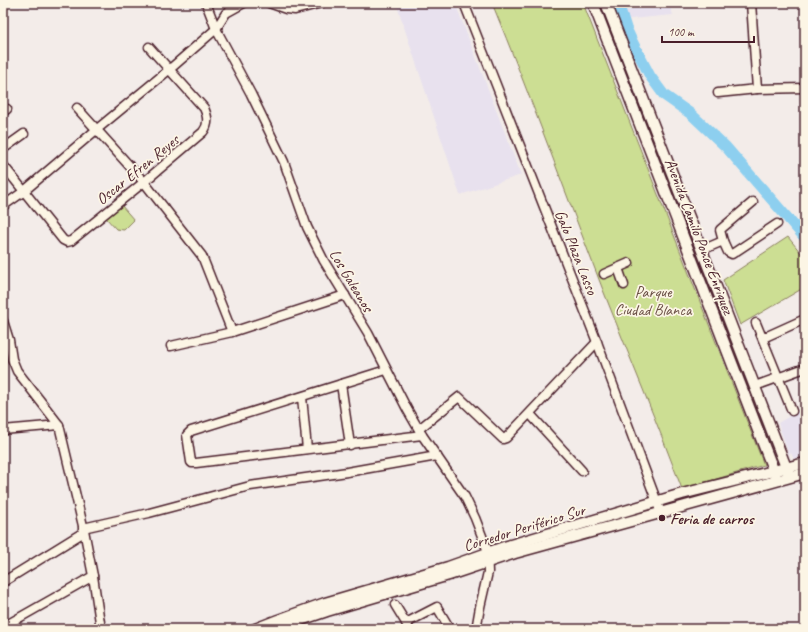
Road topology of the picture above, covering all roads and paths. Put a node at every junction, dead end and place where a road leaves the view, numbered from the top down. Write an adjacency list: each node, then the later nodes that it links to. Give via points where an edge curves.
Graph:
1 (206, 3): 9 (street, Los Galeanos)
2 (244, 3): 9 (street, via 226,13)
3 (269, 3): 4 (street, via 295,10)
4 (322, 3)
5 (464, 3): 37 (street, Galo Plaza Lasso)
6 (593, 3): 48 (main road, Avenida Camilo Ponce Enriquez)
7 (606, 3): 26 (main road, Avenida Camilo Ponce Enriquez)
8 (751, 3): 13 (street)
9 (216, 29): 11 (street); 31 (street, Los Galeanos, via 284,162 320,254)
10 (149, 46): 11 (street)
11 (170, 69): 16 (street); 20 (street, Oscar Efren Reyes, via 204,108 208,120 207,127)
12 (805, 88): 13 (street)
13 (757, 89): 14 (street)
14 (718, 93)
15 (77, 108): 16 (street)
16 (96, 130): 20 (street); 21 (street)
17 (24, 134): 18 (street)
18 (3, 149)
19 (4, 168): 21 (street)
20 (144, 182): 21 (street, Oscar Efren Reyes, via 67,242); 35 (street, via 202,256)
21 (24, 192): 23 (street)
22 (753, 202): 25 (street, via 720,230)
23 (3, 206)
24 (776, 224): 25 (street, via 732,254 728,252)
25 (723, 241): 26 (street)
26 (702, 250): 43 (main road, Avenida Camilo Ponce Enriquez)
27 (629, 263): 28 (street)
28 (618, 268): 29 (street); 30 (street)
29 (604, 274)
30 (624, 285)
31 (345, 295): 35 (street); 40 (street, Los Galeanos)
32 (805, 319): 36 (street)
33 (3, 321): 49 (street, via 17,371)
34 (756, 322): 36 (street)
35 (232, 332): 38 (street)
36 (762, 338): 41 (street)
37 (598, 342): 46 (street); 60 (street, Galo Plaza Lasso)
38 (171, 346)
39 (805, 368): 41 (street)
40 (386, 370): 42 (street); 51 (street, Los Galeanos)
41 (778, 378): 43 (street); 45 (street)
42 (341, 384): 44 (street); 52 (street)
43 (755, 386): 47 (main road, Avenida Camilo Ponce Enriquez)
44 (302, 397): 53 (street); 53 (street, via 191,430 187,435 192,464)
45 (792, 411)
46 (530, 414): 51 (street, via 510,436 503,439 459,397); 56 (street)
47 (766, 414): 48 (main road); 57 (main road, Avenida Camilo Ponce Enriquez)
48 (754, 418): 59 (main road, Avenida Camilo Ponce Enriquez)
49 (59, 425): 50 (street); 62 (street)
50 (3, 430)
51 (420, 432): 52 (street); 54 (street, Los Galeanos)
52 (350, 445): 53 (street)
53 (307, 448)
54 (437, 456): 62 (street, via 250,486); 63 (street, Los Galeanos, via 465,497 475,518)
55 (805, 463): 57 (main road, Corredor Periférico Sur)
56 (582, 472)
57 (788, 473): 58 (main road, Corredor Periférico Sur); 59 (main road, Corredor Periférico Sur)
58 (805, 473)
59 (776, 476): 60 (main road, Corredor Periférico Sur, via 682,494); 61 (main road, Corredor Periférico Sur)
60 (658, 502): 61 (street, Galo Plaza Lasso); 63 (main road, Corredor Periférico Sur)
61 (661, 513): 63 (main road, Corredor Periférico Sur, via 515,553)
62 (84, 530): 64 (street); 65 (street)
63 (487, 557): 70 (main road, Corredor Periférico Sur, via 325,603); 71 (main road, Corredor Periférico Sur, via 449,575); 73 (street, via 488,572)
64 (93, 576): 67 (street); 69 (street)
65 (3, 582)
66 (395, 605): 68 (street)
67 (3, 626)
68 (408, 626): 72 (street, via 437,607)
69 (101, 629)
70 (255, 629)
71 (274, 629)
72 (450, 629)
73 (478, 629)

